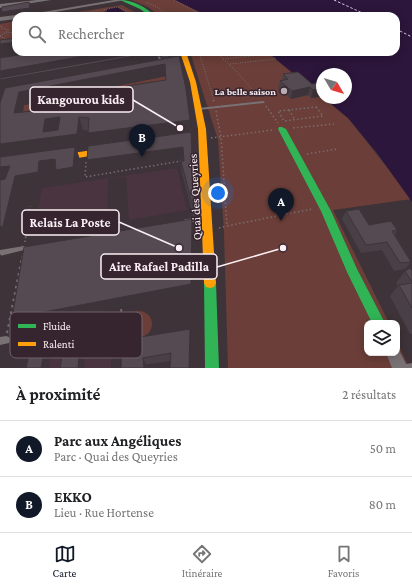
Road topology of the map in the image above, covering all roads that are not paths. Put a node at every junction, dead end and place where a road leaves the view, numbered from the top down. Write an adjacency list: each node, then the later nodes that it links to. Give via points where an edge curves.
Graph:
1 (49, 0): 3 (street)
2 (123, 0): 4 (street); 5 (main road)
3 (0, 6)
4 (47, 12)
5 (148, 12)
6 (12, 18): 7 (street)
7 (0, 21)
8 (183, 56): 12 (main road, Quai des Queyries, via 184,64 193,78)
9 (148, 61): 10 (street, via 163,61)
10 (155, 69)
11 (263, 102): 12 (lane)
12 (199, 109): 14 (main road, Quai des Queyries)
13 (282, 129): 22 (main road, via 326,211)
14 (204, 137): 15 (main road); 18 (main road, Quai des Queyries)
15 (193, 138)
16 (117, 149): 17 (main road)
17 (51, 158)
18 (209, 218): 19 (lane); 25 (main road, Quai des Queyries)
19 (182, 222)
20 (40, 250): 21 (lane, via 24,248)
21 (0, 253)
22 (377, 320)
23 (394, 356): 26 (street)
24 (412, 367): 27 (lane)
25 (212, 368)
26 (400, 368)
27 (404, 368)

